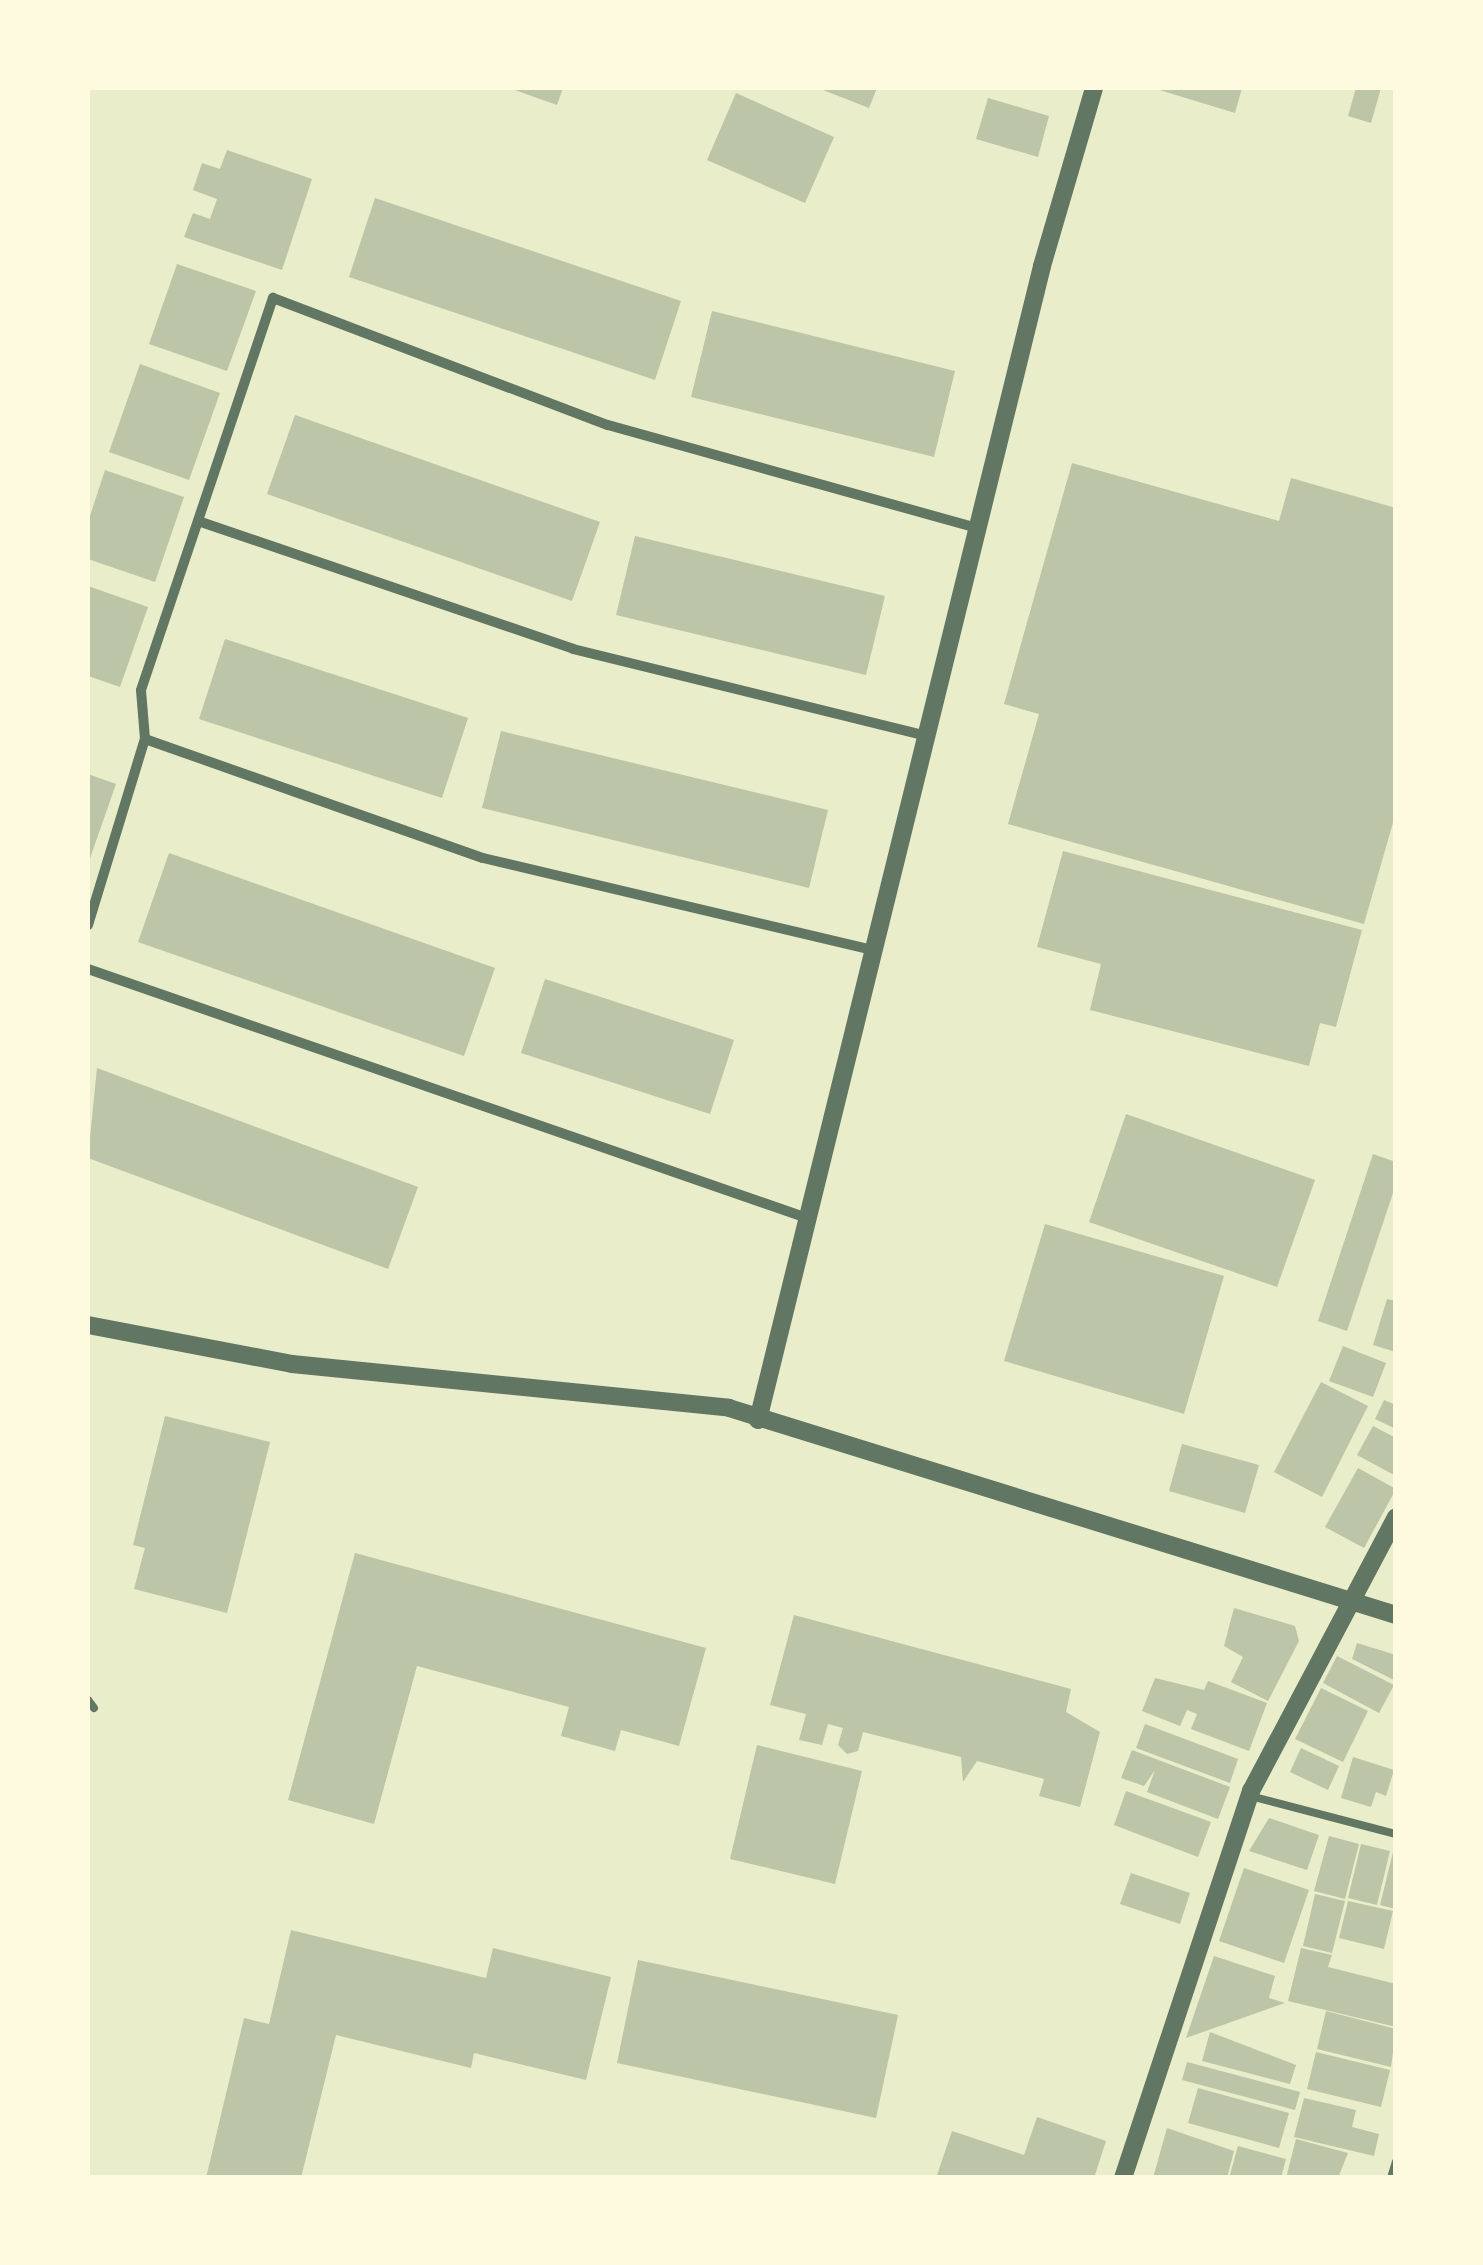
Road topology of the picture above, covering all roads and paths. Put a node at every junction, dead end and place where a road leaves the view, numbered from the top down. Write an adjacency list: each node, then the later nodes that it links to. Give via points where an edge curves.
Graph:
1 (1094, 88): 3 (street)
2 (198, 521): 3 (street, via 272,298 608,425); 4 (street, via 573,649); 5 (street, via 142,690)
3 (980, 529): 4 (street)
4 (929, 736): 7 (street)
5 (145, 740): 6 (street); 7 (street, via 483,858)
6 (88, 924)
7 (876, 950): 9 (street)
8 (88, 970): 9 (street)
9 (811, 1220): 11 (street)
10 (88, 1325): 11 (street, via 292,1364 730,1408)
11 (758, 1420): 13 (street)
12 (1396, 1516): 13 (street)
13 (1344, 1600): 14 (street); 15 (street)
14 (1396, 1615)
15 (1249, 1796): 16 (lane); 18 (street)
16 (1396, 1834)
17 (1396, 2162): 19 (lane)
18 (1123, 2178)
19 (1392, 2178)

